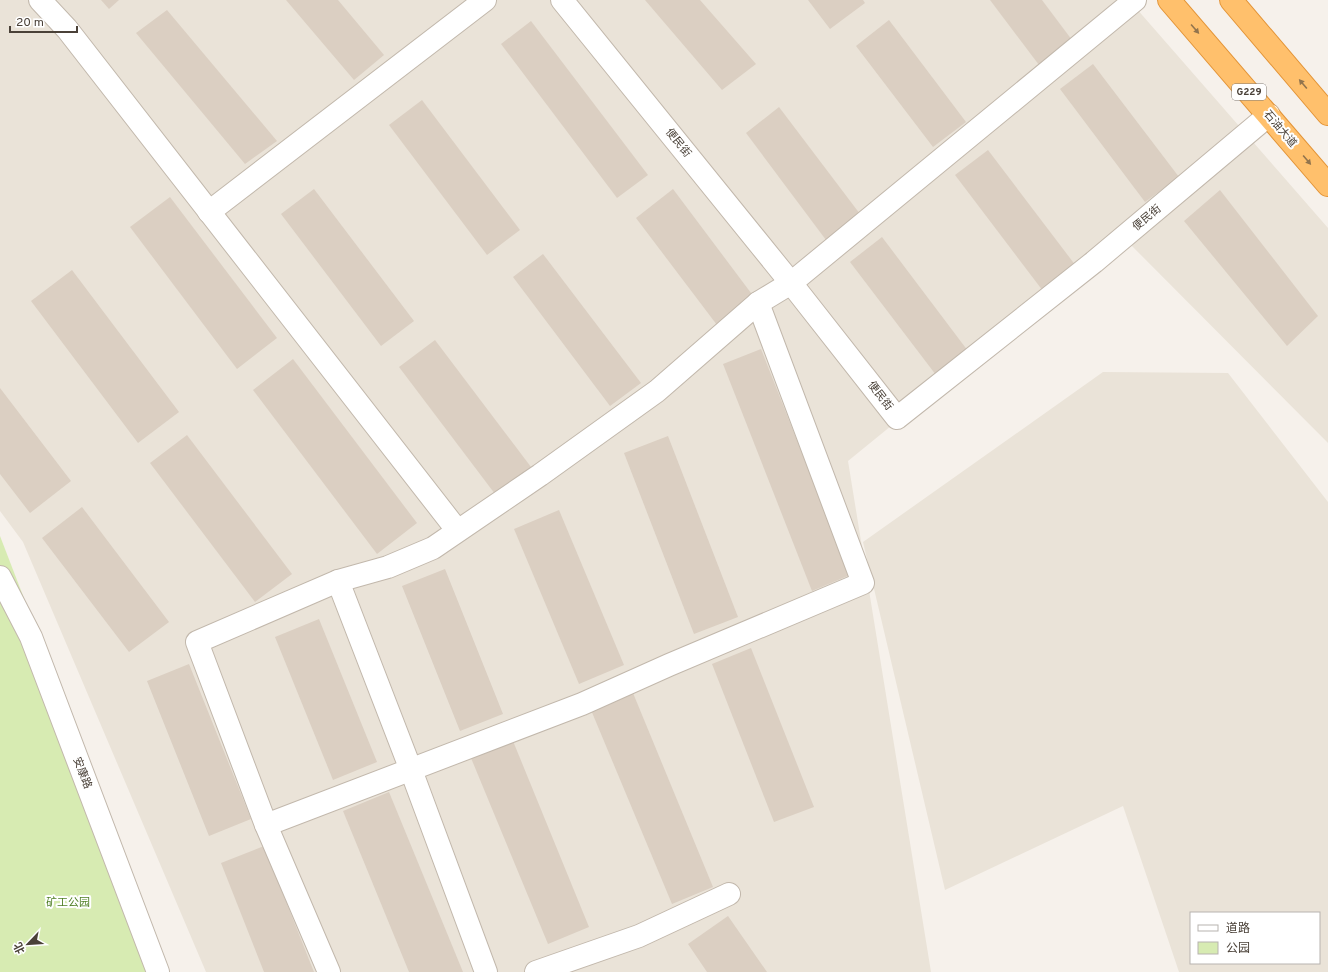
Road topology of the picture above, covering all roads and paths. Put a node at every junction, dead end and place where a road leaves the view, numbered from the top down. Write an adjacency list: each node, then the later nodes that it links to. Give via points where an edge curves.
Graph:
1 (40, 0): 10 (street, via 67,29)
2 (485, 0): 10 (street)
3 (562, 0): 11 (street, 便民街)
4 (1135, 0): 11 (street)
5 (1169, 0): 8 (highway, 石油大道 / G229, one-way to 8)
6 (1231, 0): 7 (highway, one-way to 6)
7 (1328, 114)
8 (1269, 115): 9 (highway, 石油大道 / G229, one-way to 9); 11 (street, 便民街, via 1094,262 897,418)
9 (1328, 185)
10 (209, 212): 13 (street)
11 (791, 283): 12 (street)
12 (758, 303): 13 (street, via 657,391 540,475); 16 (street, via 863,583 582,704)
13 (457, 530): 15 (street, via 433,548 388,567)
14 (0, 577): 19 (street, 安康路, via 30,638)
15 (338, 581): 16 (street); 17 (street, via 197,642)
16 (411, 770): 17 (street); 21 (street)
17 (266, 825): 20 (street)
18 (730, 894): 22 (street, via 639,936)
19 (158, 972)
20 (329, 972)
21 (486, 972)
22 (536, 972)

